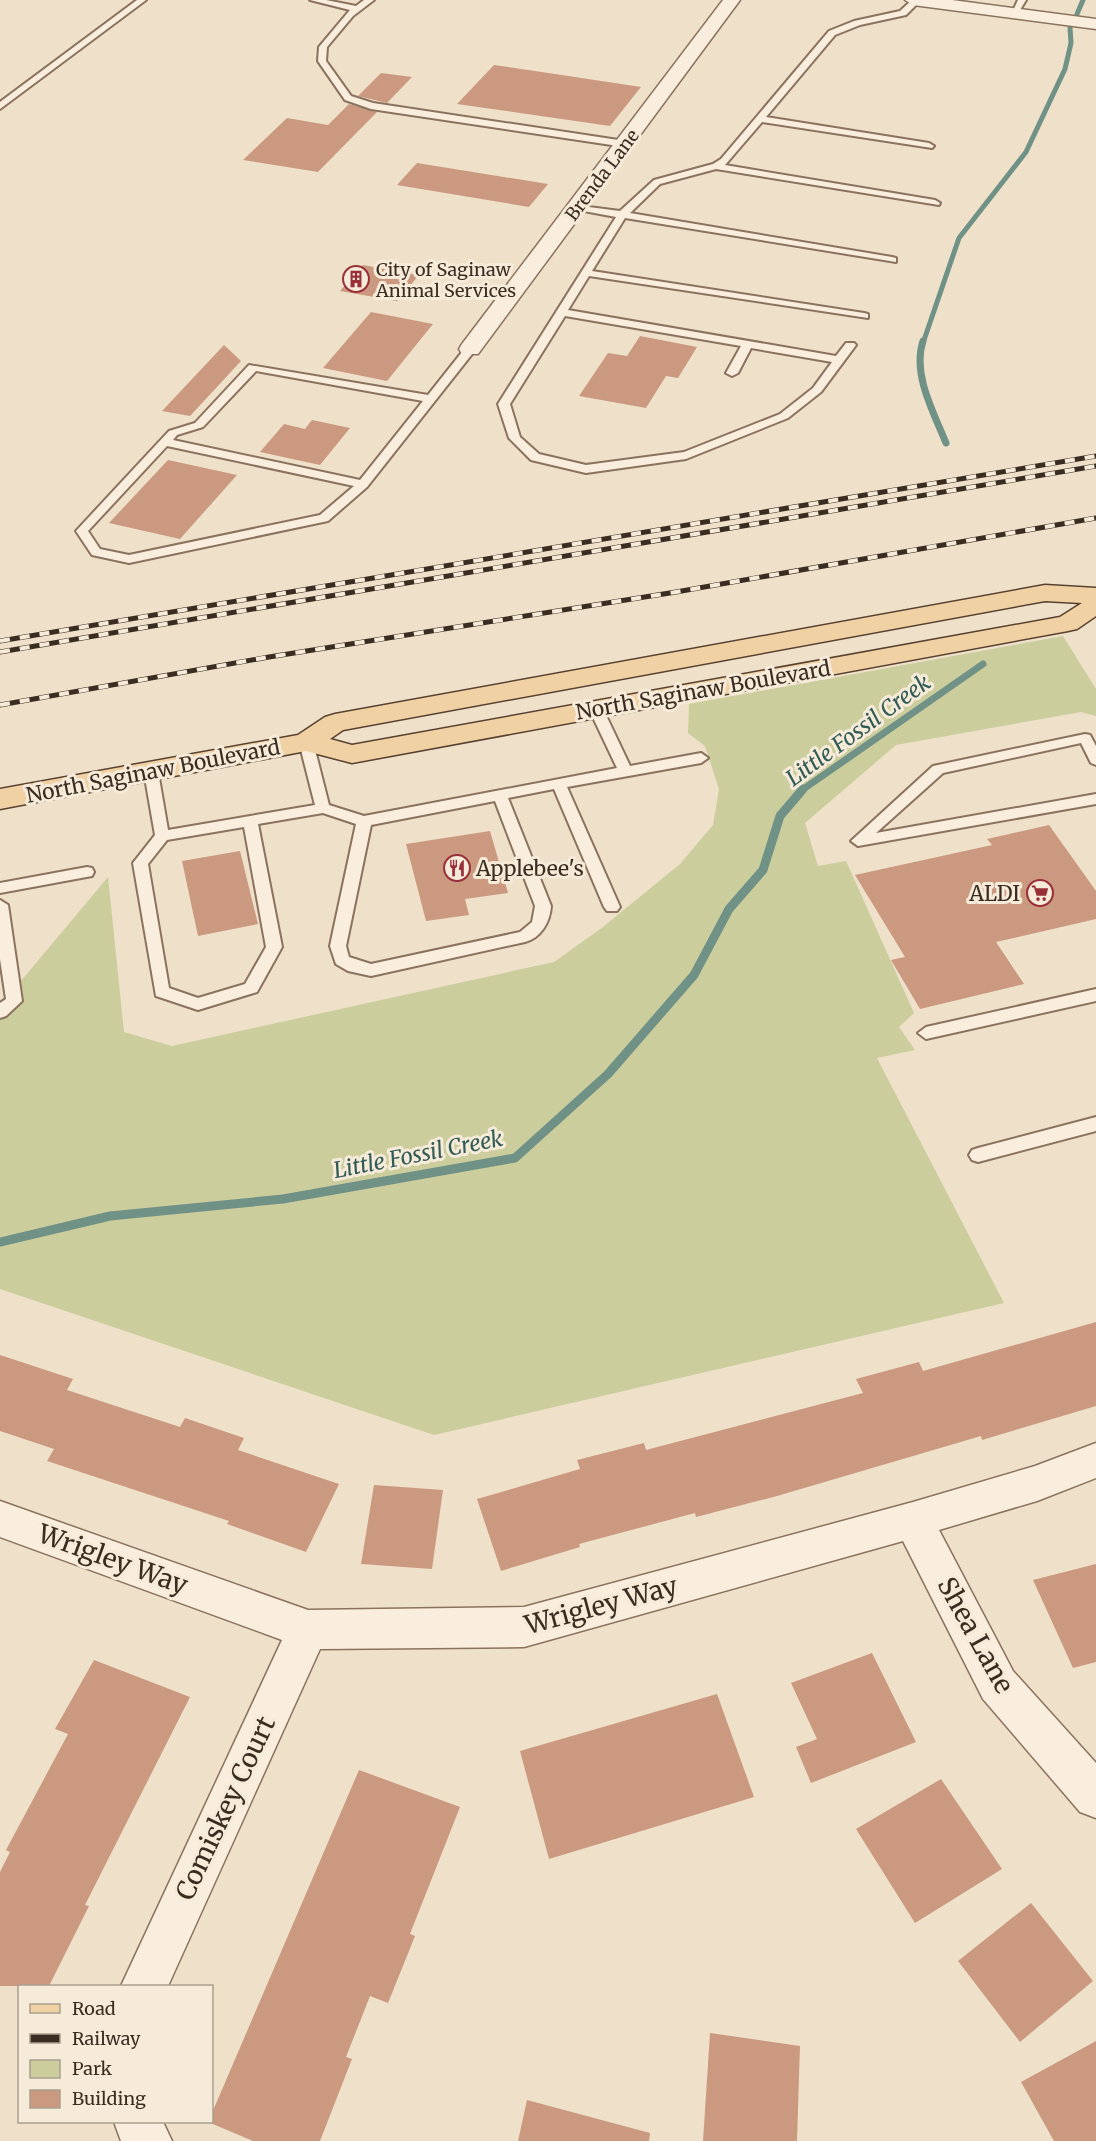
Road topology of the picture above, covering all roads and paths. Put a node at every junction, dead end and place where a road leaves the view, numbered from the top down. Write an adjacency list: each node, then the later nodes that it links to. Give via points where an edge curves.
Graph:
1 (142, 0): 9 (lane)
2 (314, 0): 7 (lane)
3 (370, 0): 7 (lane)
4 (732, 0): 11 (street, Brenda Lane)
5 (915, 0): 6 (street); 10 (lane, via 903,13 832,33)
6 (1018, 7): 8 (street)
7 (357, 9): 11 (lane, via 323,47 322,61 348,98 371,106)
8 (1096, 24)
9 (0, 106)
10 (760, 119): 12 (lane); 13 (lane)
11 (625, 144): 15 (street, Brenda Lane)
12 (929, 146)
13 (716, 166): 14 (lane); 16 (lane, via 657,182)
14 (935, 203)
15 (578, 207): 16 (lane); 23 (street, Brenda Lane)
16 (622, 215): 17 (lane); 18 (lane)
17 (892, 260)
18 (587, 273): 19 (lane); 20 (lane)
19 (562, 312): 21 (lane); 24 (lane, via 504,404 515,438 535,457 586,469 686,455 784,416 818,390)
20 (864, 316)
21 (748, 344): 24 (lane); 25 (lane)
22 (849, 345): 24 (lane)
23 (470, 349): 26 (lane)
24 (840, 360)
25 (732, 373)
26 (431, 399): 27 (lane, via 253,367 199,425 173,433); 28 (lane)
27 (165, 442): 28 (lane); 28 (lane, via 82,531 96,552 129,559 324,518)
28 (363, 484)
29 (1096, 597): 32 (main road, North Saginaw Boulevard, via 1045,593 335,723)
30 (1096, 605): 31 (main road, North Saginaw Boulevard, via 1068,623)
31 (596, 709): 32 (main road, North Saginaw Boulevard, via 351,754); 36 (lane)
32 (306, 742): 35 (main road, North Saginaw Boulevard); 41 (lane)
33 (701, 758): 36 (lane)
34 (1096, 760): 39 (lane, via 1085,738 938,769 858,841)
35 (151, 771): 40 (main road, North Saginaw Boulevard); 44 (lane)
36 (626, 771): 37 (lane)
37 (559, 784): 38 (lane); 48 (lane)
38 (500, 795): 43 (lane); 43 (lane, via 543,906 543,919 537,928 525,937 371,969 354,967 342,960 338,946)
39 (1096, 798)
40 (0, 799)
41 (323, 808): 42 (lane); 43 (lane)
42 (250, 820): 44 (lane); 44 (lane, via 274,947 251,987 198,1004 162,992 140,863)
43 (364, 821)
44 (162, 836)
45 (87, 872): 46 (lane)
46 (0, 888)
47 (0, 905): 50 (lane, via 14,1001)
48 (612, 907)
49 (1096, 995): 51 (lane)
50 (0, 1012)
51 (926, 1033)
52 (1096, 1124): 53 (lane)
53 (978, 1155)
54 (1096, 1460): 56 (street, Wrigley Way, via 1037,1483)
55 (0, 1518): 57 (street, Wrigley Way)
56 (913, 1520): 57 (street, Wrigley Way, via 524,1627); 58 (street, Shea Lane, via 998,1685)
57 (308, 1630): 59 (street, Comiskey Court)
58 (1096, 1796)
59 (144, 1985)
60 (139, 2123): 61 (street)
61 (147, 2141)

